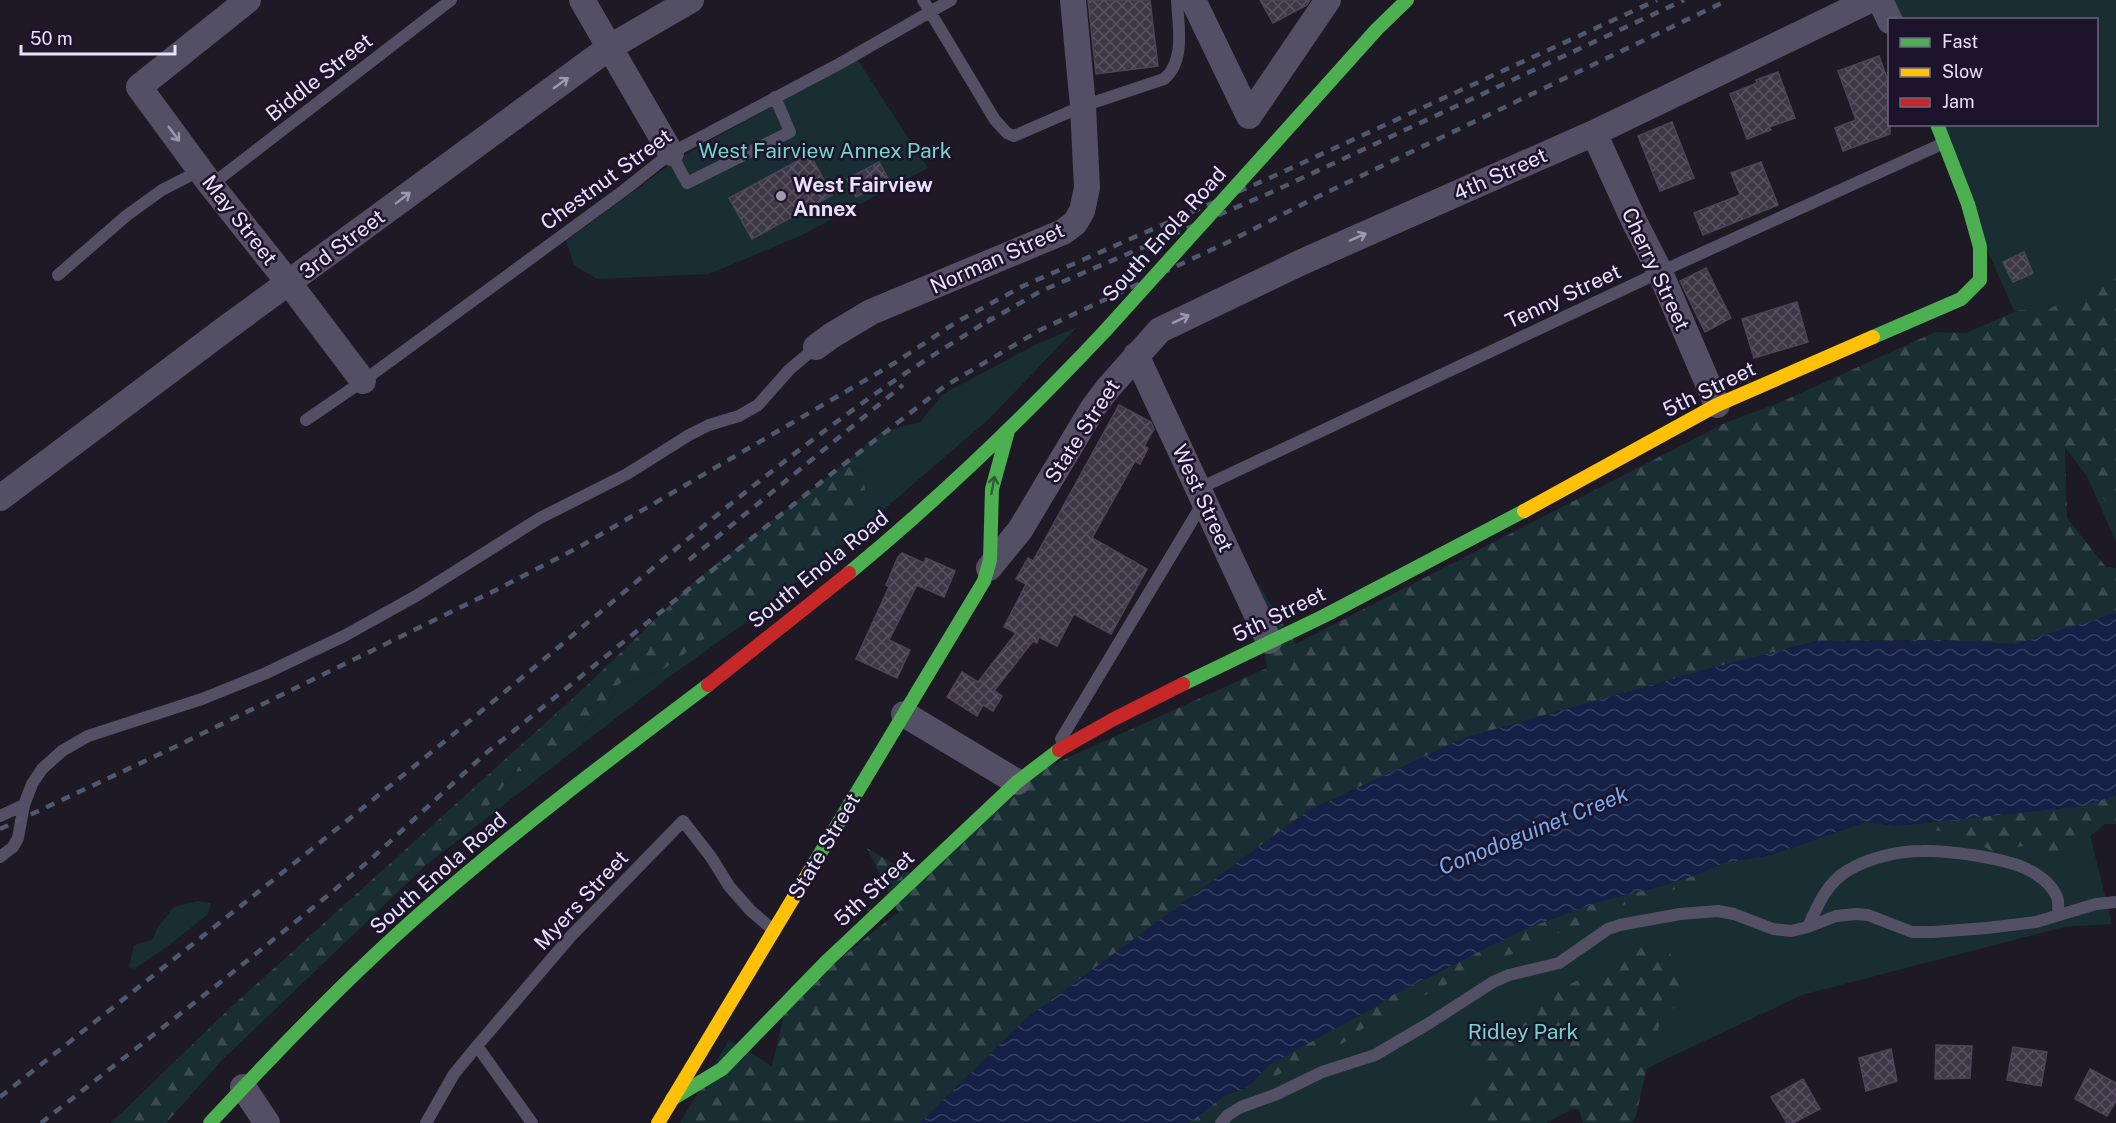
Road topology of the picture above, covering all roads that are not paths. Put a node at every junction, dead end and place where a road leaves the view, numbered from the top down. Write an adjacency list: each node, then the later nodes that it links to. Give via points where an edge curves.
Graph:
1 (248, 0): 23 (street, May Street, one-way to 23, via 139,87)
2 (451, 0): 23 (lane, Biddle Street)
3 (582, 0): 16 (street)
4 (691, 0): 16 (street, 3rd Street)
5 (922, 0): 14 (lane)
6 (951, 0): 14 (lane, Chestnut Street)
7 (1073, 0): 18 (street, Norman Street)
8 (1177, 0): 18 (lane, via 1178,59 1171,73 1164,79)
9 (1193, 0): 10 (street, via 1249,116)
10 (1328, 0)
11 (1407, 0): 32 (main road, South Enola Road, bridge, via 1105,331)
12 (1870, 0): 20 (street, 4th Street)
13 (1880, 0): 15 (street)
14 (930, 12): 17 (lane, Chestnut Street); 18 (lane, via 984,103 1007,133 1014,136)
15 (1889, 18)
16 (610, 47): 22 (street); 26 (street, 3rd Street, one-way to 16)
17 (775, 97): 22 (lane, Chestnut Street); 22 (lane, via 790,132 687,183)
18 (1083, 106): 27 (street, Norman Street, via 1087,188 1075,223 1063,232 871,312)
19 (1938, 126): 21 (main road)
20 (1594, 133): 24 (street, Cherry Street); 28 (street, 4th Street, one-way to 20, via 1168,325)
21 (1946, 142): 24 (lane, Tenny Street); 30 (main road, 5th Street, via 1980,247 1980,279 1961,299)
22 (671, 153): 29 (lane, Chestnut Street)
23 (206, 178): 25 (lane, Biddle Street, via 162,190); 26 (street, May Street)
24 (1659, 272): 30 (street, Cherry Street); 33 (lane, Tenny Street)
25 (58, 274)
26 (289, 283): 29 (street, May Street); 34 (street, 3rd Street)
27 (816, 347): 42 (lane, via 758,405 689,435 627,474 540,518 344,636 264,674 88,736 62,751 42,769)
28 (1137, 355): 33 (street, West Street); 37 (street, State Street, via 1093,408 1020,530)
29 (363, 381): 31 (lane, Chestnut Street)
30 (1717, 405): 38 (main road, 5th Street, via 1478,537)
31 (306, 420)
32 (1008, 430): 36 (main road, State Street, one-way to 32, via 992,488); 50 (main road, South Enola Road, via 958,486 546,809 423,912 319,1008)
33 (1201, 495): 38 (street, West Street); 40 (lane)
34 (0, 498)
35 (978, 518): 36 (main road, State Street)
36 (990, 542): 37 (main road, State Street)
37 (989, 568): 39 (main road, State Street)
38 (1269, 641): 40 (main road, 5th Street, via 1112,720)
39 (904, 714): 41 (street); 48 (main road, State Street)
40 (1051, 756): 41 (main road, 5th Street)
41 (1017, 782): 51 (main road, 5th Street, via 828,960 722,1069)
42 (24, 805): 43 (lane); 44 (lane, via 18,838)
43 (0, 816)
44 (0, 857)
45 (2116, 902): 46 (lane)
46 (2058, 915): 47 (lane, via 2036,922 1933,932 1912,932 1856,914 1836,916); 47 (lane, via 2058,898 2039,876 2025,868 1921,850 1866,861 1845,872 1829,886)
47 (1808, 927): 57 (lane, via 1791,931 1773,929 1718,911 1680,914 1608,929 1559,963 1493,982 1375,1055 1322,1072 1241,1107)
48 (773, 930): 49 (lane, Myers Street, via 729,886 683,821 571,936); 51 (main road, State Street)
49 (477, 1046): 54 (lane, Myers Street, via 454,1074); 55 (lane)
50 (243, 1087): 52 (main road, South Enola Road); 53 (street)
51 (672, 1099): 56 (main road, State Street)
52 (210, 1123)
53 (267, 1123)
54 (426, 1123)
55 (532, 1123)
56 (658, 1123)
57 (1221, 1123)

